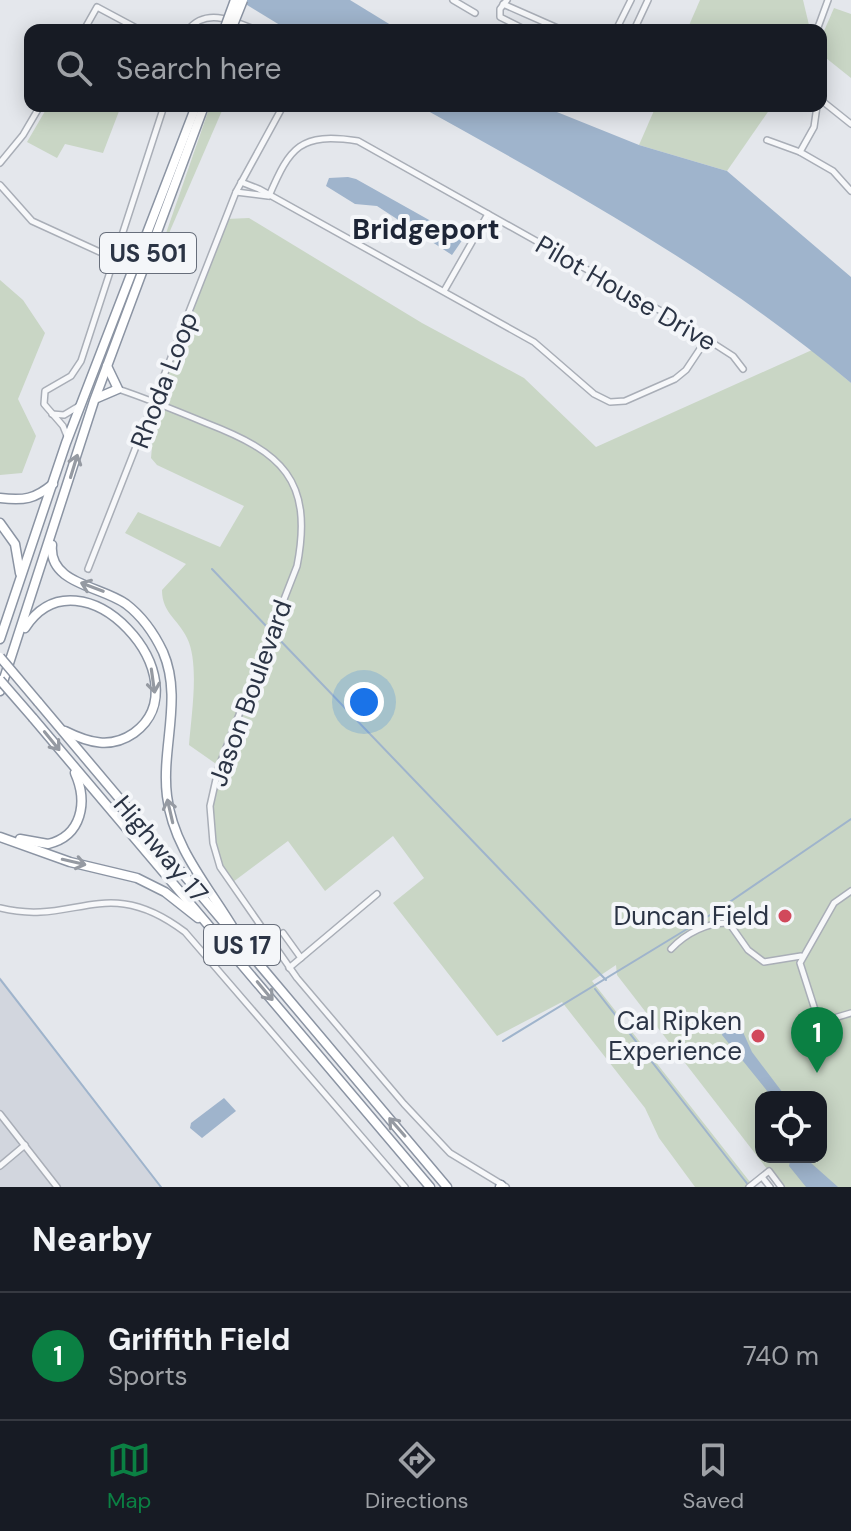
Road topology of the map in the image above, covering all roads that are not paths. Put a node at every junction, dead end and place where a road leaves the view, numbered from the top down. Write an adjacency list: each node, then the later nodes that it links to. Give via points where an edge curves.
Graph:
1 (235, 0): 12 (highway, bridge)
2 (243, 0): 13 (highway, bridge)
3 (453, 0): 8 (street)
4 (631, 0): 17 (street)
5 (648, 0): 18 (street)
6 (828, 0): 19 (street)
7 (505, 2): 15 (street, via 498,13); 16 (street)
8 (475, 13)
9 (87, 24): 10 (street, via 97,7)
10 (129, 24)
11 (195, 24): 14 (street, via 218,16)
12 (226, 24)
13 (233, 24)
14 (240, 24)
15 (514, 24)
16 (541, 24)
17 (619, 24)
18 (637, 24)
19 (819, 24)
20 (827, 105): 27 (street)
21 (36, 112): 30 (street)
22 (162, 112): 37 (street)
23 (194, 112): 44 (highway, US 501)
24 (202, 112): 40 (highway, US 501)
25 (280, 112): 31 (street, Rhoda Loop)
26 (816, 112): 29 (street)
27 (851, 124)
28 (767, 140): 29 (street)
29 (800, 152): 33 (street, via 833,171)
30 (0, 163)
31 (241, 182): 34 (street, Rhoda Loop); 35 (street)
32 (0, 185): 37 (street, via 32,221)
33 (851, 191)
34 (236, 192): 35 (street); 45 (street, Rhoda Loop)
35 (269, 196): 36 (street, Pilot House Drive, via 296,147 347,139 375,148); 38 (street)
36 (488, 214): 38 (street); 39 (street, Pilot House Drive)
37 (115, 259): 46 (street, via 77,371 45,391 44,404)
38 (444, 291): 39 (street, via 553,355 594,394 610,402 625,401 675,379)
39 (706, 340): 41 (street, Pilot House Drive, via 733,356)
40 (107, 366): 42 (highway); 43 (highway, US 501)
41 (743, 369)
42 (118, 389): 43 (highway); 45 (street, Jason Boulevard)
43 (94, 401): 51 (highway, US 501, one-way to 43)
44 (82, 402): 46 (street, via 64,415); 47 (highway, US 501)
45 (156, 403): 52 (street, Rhoda Loop); 71 (street, Jason Boulevard, via 252,441 278,461 301,506 303,538 297,566 219,766 210,806 220,867)
46 (51, 414): 47 (street, via 65,429)
47 (66, 443): 48 (highway, US 501)
48 (54, 483): 49 (highway, via 24,501); 53 (highway, US 501)
49 (0, 498)
50 (0, 523): 53 (highway, via 15,544)
51 (53, 531): 54 (highway, US 501); 68 (highway, one-way to 51, via 190,862 172,821 165,763 171,688 161,648 127,605 55,566)
52 (88, 569)
53 (20, 582): 55 (highway, US 501)
54 (20, 635): 58 (highway, US 501); 59 (highway, one-way to 59, via 39,610 79,601 94,604 121,622 146,654 156,688 153,710 142,728 103,744)
55 (0, 639)
56 (0, 657): 59 (highway, Highway 17 / US 17, bridge)
57 (0, 680): 60 (highway, Highway 17 / US 17, one-way to 60, bridge)
58 (0, 691)
59 (62, 730): 68 (highway, Highway 17 / US 17)
60 (72, 765): 61 (highway, via 83,805 67,835 38,845); 65 (highway, Highway 17 / US 17)
61 (0, 835): 65 (highway, one-way to 65, via 70,862 137,878 165,892)
62 (851, 891): 69 (street, via 834,903)
63 (377, 894): 70 (street)
64 (0, 908): 80 (street, via 44,911 117,901 166,917 185,932)
65 (214, 931): 81 (highway, Highway 17 / US 17, one-way to 81)
66 (283, 933): 70 (street)
67 (671, 949): 69 (street, via 714,922 735,927 748,950 764,962)
68 (248, 952): 82 (highway, Highway 17 / US 17, one-way to 68)
69 (801, 956): 72 (street, via 816,1013 834,1018)
70 (301, 958): 71 (street)
71 (289, 968): 78 (street, Jason Boulevard, via 450,1153)
72 (851, 1013)
73 (0, 1114): 74 (street)
74 (25, 1145): 75 (street); 79 (street)
75 (0, 1166)
76 (762, 1177): 77 (street); 83 (street); 84 (street, via 769,1171)
77 (751, 1185)
78 (503, 1186)
79 (57, 1187)
80 (405, 1187)
81 (430, 1187)
82 (447, 1187)
83 (770, 1187)
84 (781, 1187)

